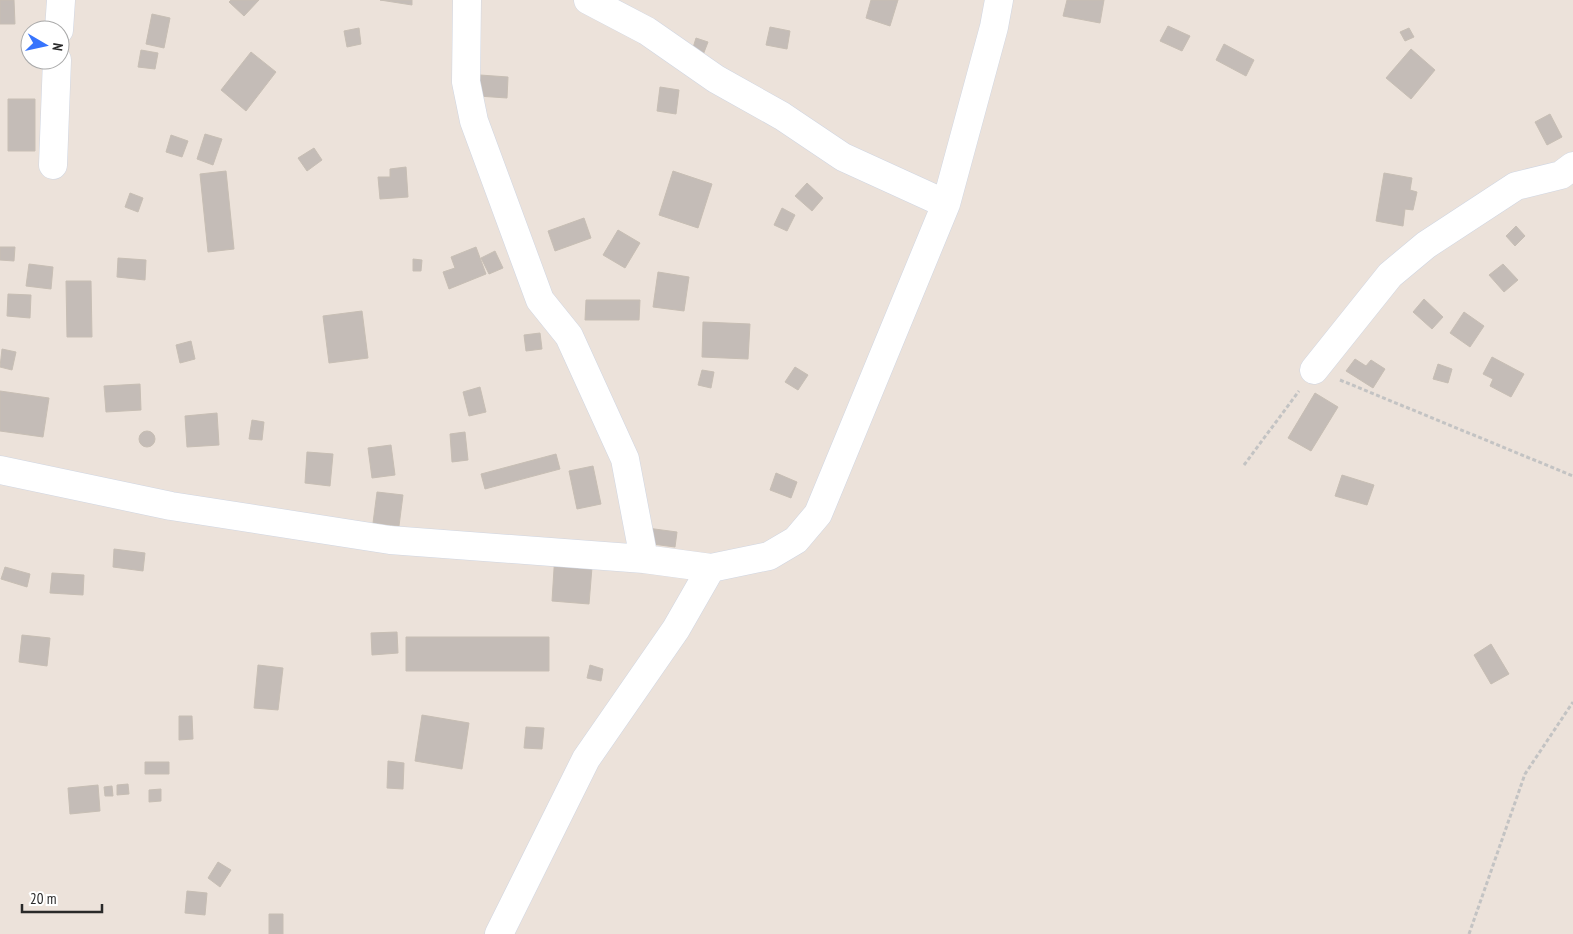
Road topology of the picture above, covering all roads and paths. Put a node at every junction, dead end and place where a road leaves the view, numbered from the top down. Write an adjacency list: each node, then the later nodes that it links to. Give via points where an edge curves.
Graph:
1 (61, 0): 5 (street)
2 (467, 0): 14 (street, via 466,82 474,121 540,300 569,336 625,459)
3 (588, 0): 9 (street, via 647,31 716,79 782,116 843,157)
4 (999, 0): 9 (street)
5 (60, 20)
6 (57, 70): 7 (street)
7 (53, 164)
8 (1573, 166): 10 (street, via 1561,175 1516,186 1426,245 1390,275)
9 (946, 204): 15 (street, via 818,514 796,540 770,556)
10 (1314, 370): 11 (path); 13 (path)
11 (1244, 465)
12 (0, 470): 14 (street, via 171,506 390,540)
13 (1573, 476)
14 (644, 559): 15 (street)
15 (711, 568): 17 (street, via 676,629 586,759)
16 (1573, 702): 18 (path, via 1525,774)
17 (500, 934)
18 (1468, 934)

